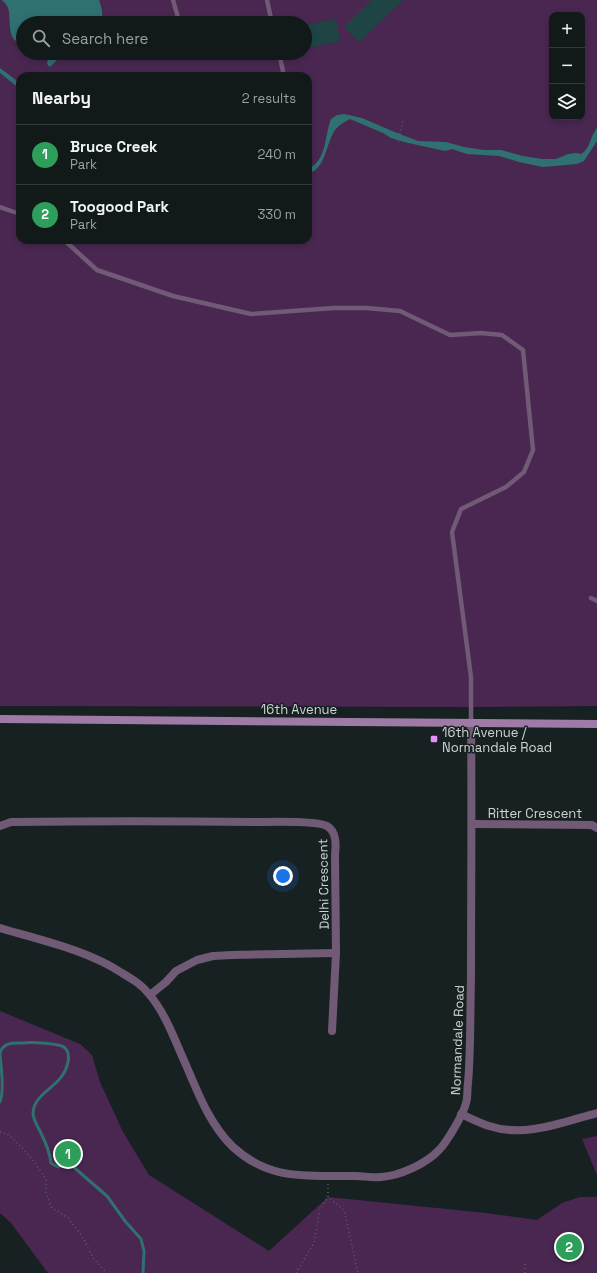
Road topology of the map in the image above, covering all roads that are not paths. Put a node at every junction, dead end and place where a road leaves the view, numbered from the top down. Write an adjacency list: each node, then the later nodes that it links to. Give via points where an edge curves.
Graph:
1 (173, 0): 3 (lane)
2 (267, 0): 4 (lane)
3 (178, 16)
4 (270, 16)
5 (281, 60): 6 (lane)
6 (283, 72)
7 (0, 207): 8 (lane)
8 (16, 213)
9 (68, 244): 13 (lane, via 97,270 173,296 251,314 334,308 400,311 450,335 502,335 523,350 533,450 524,472 506,488 461,509 452,532 471,677)
10 (592, 598): 11 (lane)
11 (597, 601)
12 (0, 719): 13 (main road, 16th Avenue)
13 (471, 722): 14 (main road, 16th Avenue); 15 (street, Normandale Road)
14 (597, 724)
15 (472, 824): 17 (street, Ritter Crescent, via 592,825); 23 (street, Normandale Road, via 469,1068 466,1103)
16 (0, 826): 19 (street, Delhi Crescent, via 11,822 172,821 326,825 335,837)
17 (597, 828)
18 (0, 928): 20 (street, Normandale Road, via 95,958 133,978)
19 (336, 953): 20 (street, via 213,956 197,960 176,971); 21 (street)
20 (150, 995): 23 (street, Normandale Road, via 164,1018 205,1107 221,1132 243,1155 272,1171 328,1177 394,1176 427,1160 439,1150)
21 (332, 1031)
22 (597, 1113): 23 (street, via 533,1130 489,1126)
23 (461, 1114)

